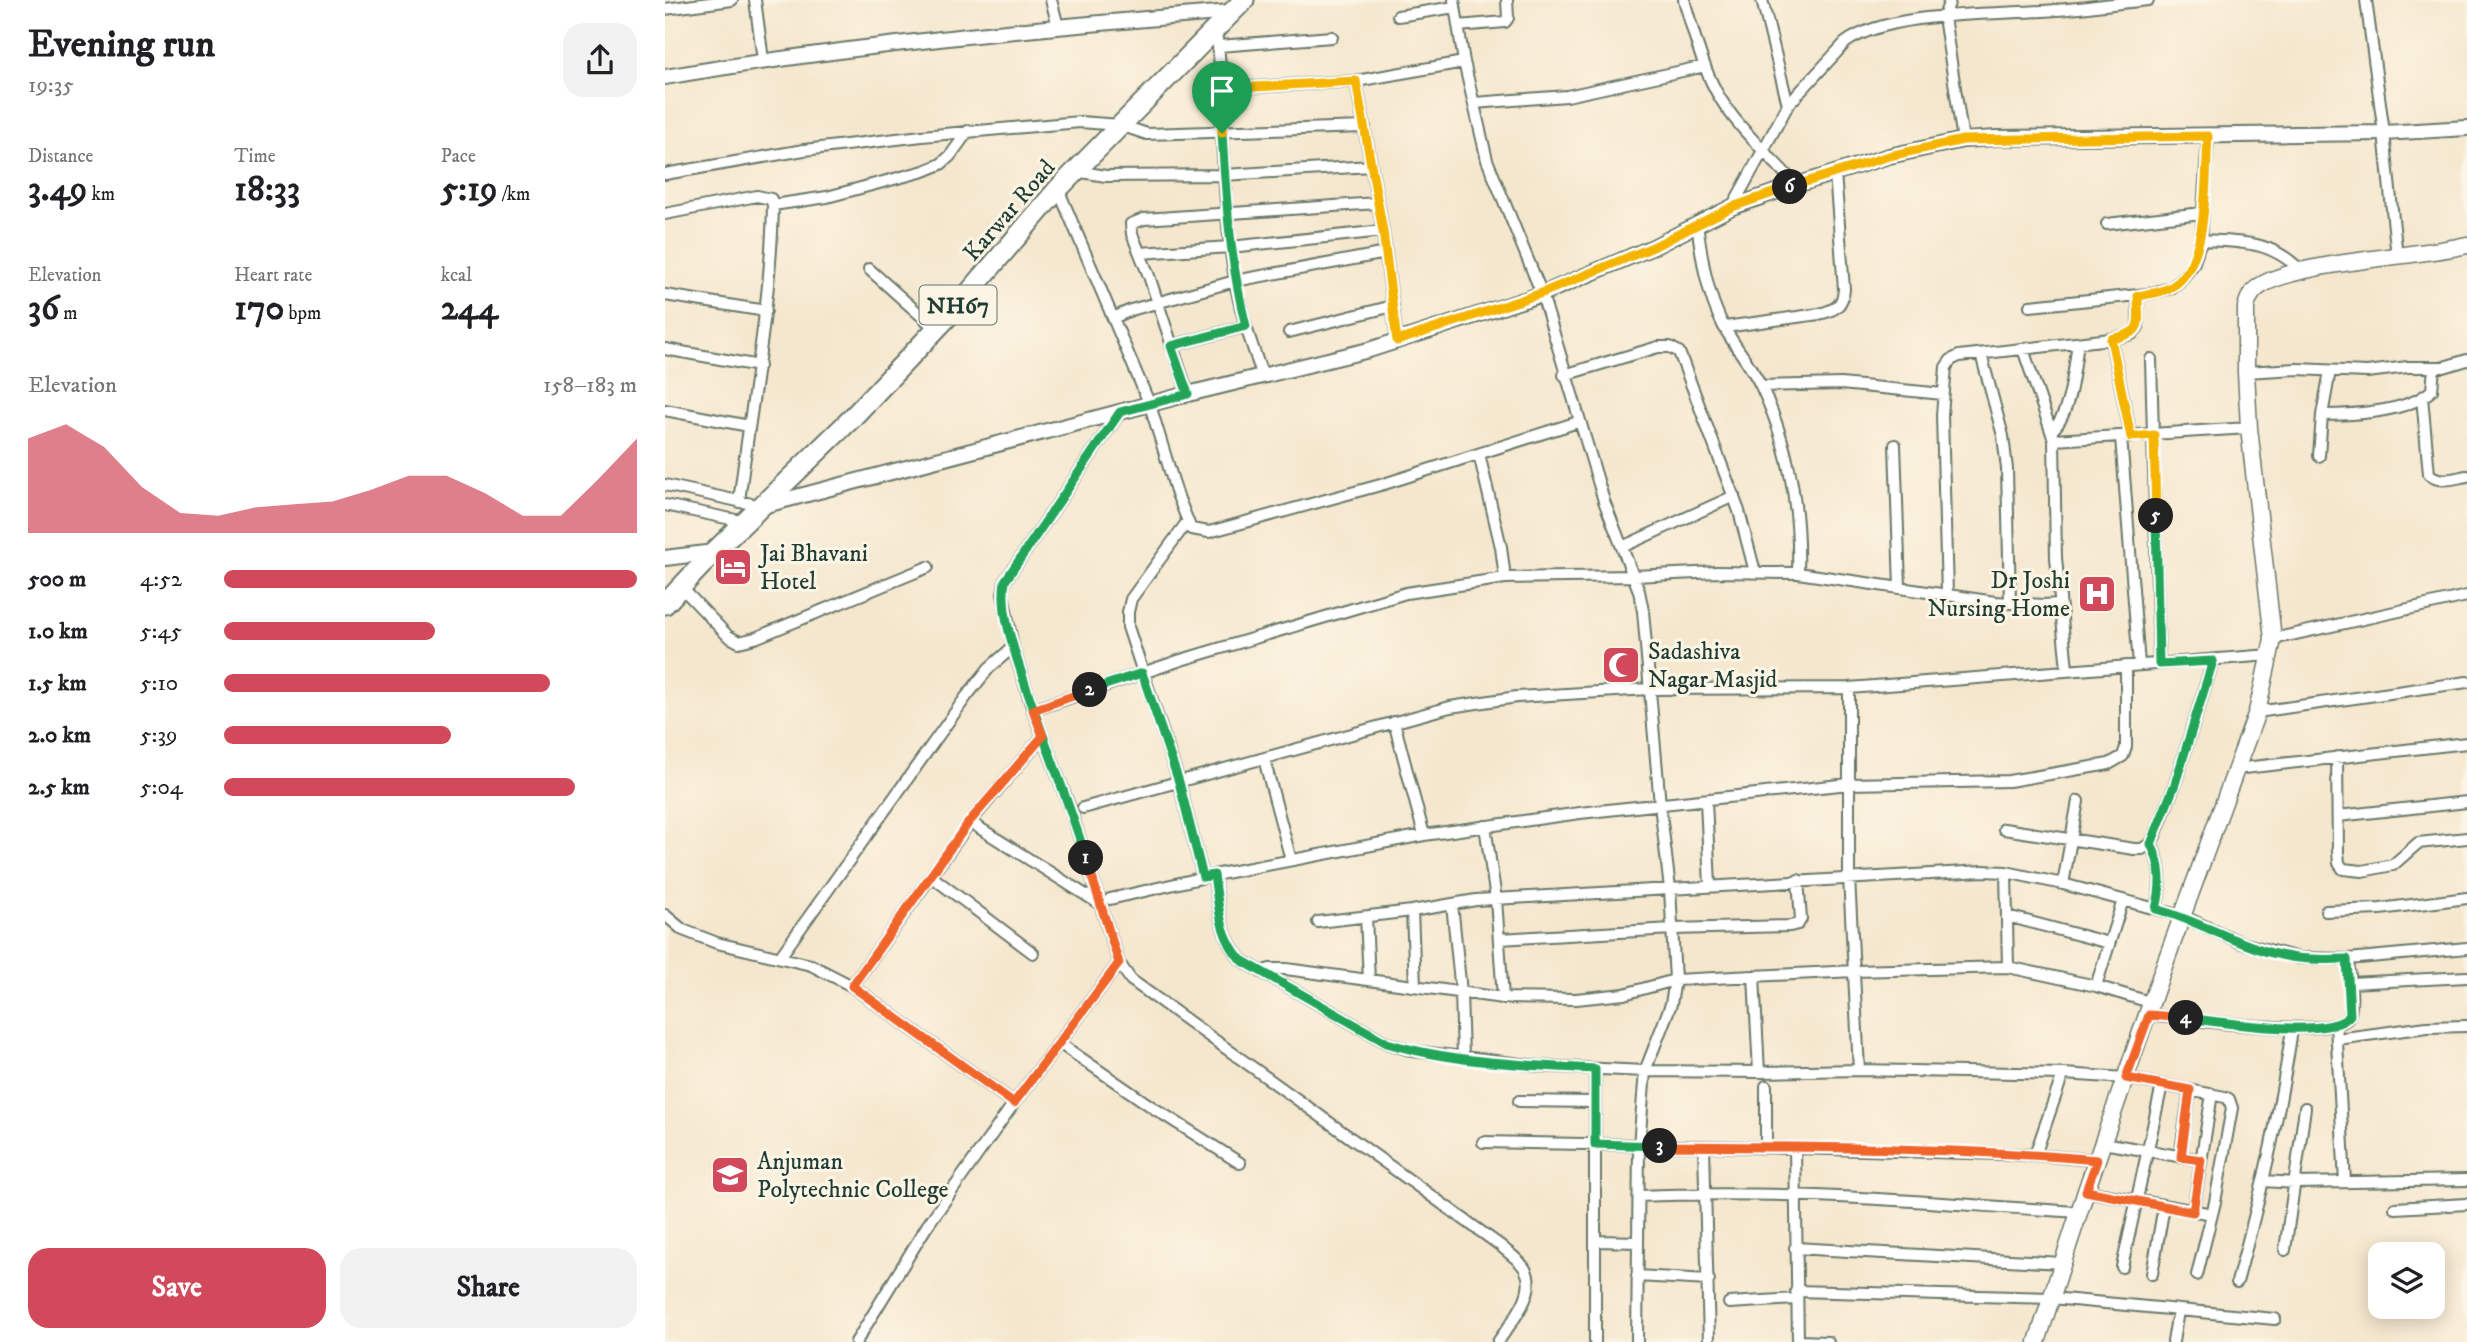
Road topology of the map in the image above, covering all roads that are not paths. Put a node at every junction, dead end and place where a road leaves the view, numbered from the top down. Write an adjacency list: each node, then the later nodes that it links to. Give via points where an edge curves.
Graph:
1 (732, 0): 12 (street)
2 (755, 0): 19 (street)
3 (1051, 0): 15 (street)
4 (1507, 0): 16 (street, via 1505,22)
5 (1684, 0): 21 (street)
6 (1762, 0): 26 (street)
7 (1950, 0): 14 (street)
8 (2148, 0): 14 (street)
9 (2366, 0): 32 (street)
10 (1454, 4): 13 (street); 16 (street)
11 (1238, 6): 15 (street); 17 (highway, Karwar Road / NH67)
12 (665, 9)
13 (1398, 16)
14 (1944, 17): 26 (street, via 1875,26 1856,35); 34 (street)
15 (1058, 26): 19 (street)
16 (1458, 26): 20 (street)
17 (1217, 37): 18 (street); 24 (street); 27 (highway, Karwar Road / NH67)
18 (1332, 37)
19 (763, 60): 22 (street)
20 (1464, 62): 23 (street); 25 (street)
21 (1705, 66): 25 (street, via 1567,96); 35 (street, via 1731,114)
22 (665, 77)
23 (1356, 81): 24 (street); 28 (street)
24 (1222, 89): 31 (street)
25 (1474, 103): 61 (street, via 1487,160)
26 (1788, 105): 35 (street)
27 (1120, 125): 30 (street, via 1080,122); 31 (street, via 1147,134); 37 (highway, Karwar Road / NH67)
28 (1365, 127): 31 (street); 36 (street)
29 (2467, 128): 32 (street)
30 (968, 131): 39 (street, via 804,150); 44 (street, via 941,164 827,197)
31 (1222, 133): 40 (street)
32 (2384, 133): 33 (street); 57 (street)
33 (2208, 136): 34 (street); 46 (street)
34 (1963, 140): 38 (street)
35 (1764, 149): 41 (street); 45 (street)
36 (1371, 166): 40 (street); 43 (street)
37 (1075, 171): 40 (street, via 1106,176); 42 (highway, Karwar Road / NH67)
38 (1835, 173): 41 (street); 70 (street, via 1844,289 1840,304 1819,314)
39 (665, 174)
40 (1224, 175): 48 (street)
41 (1797, 185): 45 (street)
42 (1058, 189): 68 (street); 71 (highway, Karwar Road / NH67)
43 (1377, 203): 48 (street); 51 (street)
44 (773, 205): 47 (street, via 771,199 757,196); 67 (street)
45 (1732, 207): 49 (street)
46 (2202, 213): 50 (street); 52 (street)
47 (665, 214)
48 (1227, 214): 54 (street); 55 (street, via 1135,221 1131,229)
49 (1697, 224): 61 (street); 70 (street, via 1711,298)
50 (2107, 224)
51 (1383, 231): 54 (street); 56 (street)
52 (2201, 240): 59 (street, via 2266,246); 63 (street, via 2193,265 2181,280 2171,288)
53 (2467, 245): 57 (main road)
54 (1230, 247): 55 (street); 60 (street)
55 (1140, 253): 64 (street)
56 (1386, 253): 60 (street); 65 (street)
57 (2397, 257): 59 (main road)
58 (869, 269): 71 (street)
59 (2301, 271): 85 (main road, via 2257,287 2249,297)
60 (1235, 282): 64 (street); 69 (street)
61 (1542, 293): 74 (street); 86 (street)
62 (665, 295): 67 (street)
63 (2138, 296): 66 (street); 73 (street, via 2136,331)
64 (1157, 302): 68 (street); 76 (street)
65 (1393, 306): 72 (street); 74 (street)
66 (2030, 306)
67 (766, 311): 82 (street)
68 (1113, 318): 92 (street)
69 (1246, 326): 76 (street); 87 (street)
70 (1724, 327): 88 (street)
71 (936, 329): 110 (highway, Karwar Road / NH67)
72 (1289, 332)
73 (2111, 339): 75 (street); 101 (street)
74 (1397, 341): 87 (street)
75 (2078, 343): 78 (street); 100 (street, via 2063,416)
76 (1171, 346): 89 (street)
77 (665, 349): 82 (street)
78 (2023, 349): 79 (street); 100 (street)
79 (1981, 354): 90 (street, via 1951,360); 125 (street, via 2007,469)
80 (2151, 359): 99 (street)
81 (2467, 360): 83 (street)
82 (759, 366): 97 (street)
83 (2434, 368): 84 (street); 91 (street, via 2432,390)
84 (2330, 371): 85 (street); 95 (street)
85 (2246, 372): 98 (main road)
86 (1564, 375): 96 (street); 107 (street, via 1658,347 1679,352)
87 (1263, 377): 89 (street)
88 (1761, 386): 90 (street, via 1841,384); 118 (street, via 1790,470 1799,534)
89 (1188, 394): 92 (street)
90 (1943, 394): 123 (street)
91 (2422, 397): 95 (street, via 2372,413); 105 (street, via 2429,474 2445,480)
92 (1150, 405): 94 (street); 112 (street)
93 (665, 410): 97 (street)
94 (1120, 412): 110 (street); 128 (street, via 1005,581 1003,594)
95 (2322, 415): 104 (street)
96 (1579, 422): 103 (street); 113 (street)
97 (749, 426): 108 (street)
98 (2249, 428): 99 (street); 129 (main road)
99 (2154, 435): 101 (street); 131 (street)
100 (2052, 436): 101 (street); 127 (street)
101 (2126, 437): 133 (street)
102 (1895, 445): 122 (street)
103 (1479, 454): 112 (street, via 1209,532 1191,529); 120 (street)
104 (2319, 457)
105 (2467, 476)
106 (665, 485): 108 (street)
107 (1734, 496): 113 (street); 117 (street)
108 (739, 502): 110 (street)
109 (665, 505): 111 (street)
110 (761, 506): 111 (highway, Karwar Road / NH67)
111 (745, 522): 114 (highway, Karwar Road / NH67)
112 (1187, 522): 135 (street, via 1131,599 1128,627)
113 (1622, 547): 119 (street)
114 (714, 552): 115 (street); 121 (highway, Karwar Road / NH67)
115 (665, 558)
116 (928, 567): 121 (street, via 739,642)
117 (1755, 572): 118 (street); 119 (street)
118 (1798, 573): 122 (street)
119 (1634, 576): 120 (street); 138 (street, via 1643,611)
120 (1506, 578): 135 (street, via 1406,593)
121 (681, 587): 126 (highway, Karwar Road / NH67)
122 (1899, 587): 123 (street)
123 (1947, 594): 125 (street)
124 (2467, 596): 129 (street)
125 (2010, 603): 127 (street)
126 (665, 604)
127 (2059, 604): 134 (street)
128 (1013, 647): 139 (street); 189 (street, via 966,697)
129 (2271, 647): 130 (street); 140 (main road)
130 (2213, 661): 131 (street); 161 (street)
131 (2159, 664): 133 (street)
132 (2126, 666): 133 (street); 134 (street); 148 (street, via 2126,747 2118,761 2009,782)
133 (2139, 666)
134 (2067, 669): 137 (street)
135 (1142, 673): 139 (street); 147 (street)
136 (2467, 682): 140 (street)
137 (1849, 688): 138 (street); 148 (street)
138 (1649, 689): 141 (street, via 1517,697 1450,707); 152 (street)
139 (1033, 710): 142 (street)
140 (2257, 712): 146 (main road)
141 (1394, 722): 145 (street); 158 (street)
142 (1043, 736): 155 (street); 174 (street)
143 (2467, 743): 144 (street)
144 (2337, 757): 146 (street); 154 (street)
145 (1263, 759): 147 (street); 162 (street)
146 (2235, 769): 181 (main road)
147 (1179, 782): 153 (street); 165 (street)
148 (1849, 784): 149 (street); 166 (street)
149 (1706, 800): 152 (street); 169 (street)
150 (2078, 800): 160 (street)
151 (2467, 802): 154 (street)
152 (1660, 805): 156 (street); 170 (street)
153 (1083, 808)
154 (2338, 816): 159 (street, via 2339,863 2350,871 2393,865 2418,843)
155 (969, 822): 164 (street); 174 (street)
156 (1485, 826): 158 (street); 172 (street)
157 (2004, 829): 160 (street)
158 (1424, 835): 162 (street)
159 (2467, 838)
160 (2072, 839): 161 (street, via 2134,849); 168 (street)
161 (2151, 844): 176 (street, via 2161,877)
162 (1291, 860): 165 (street)
163 (2005, 872): 166 (street); 168 (street); 180 (street)
164 (931, 876): 188 (street); 200 (street)
165 (1208, 876): 174 (street); 194 (street, via 1229,947)
166 (1849, 877): 167 (street); 193 (street)
167 (1798, 880): 169 (street); 184 (street, via 1798,924)
168 (2063, 884): 173 (street)
169 (1710, 886): 170 (street)
170 (1670, 889): 172 (street); 184 (street)
171 (2467, 898): 178 (street)
172 (1496, 899): 175 (street); 185 (street)
173 (2123, 900): 176 (street); 186 (street)
174 (1105, 902): 191 (street)
175 (1451, 904): 177 (street); 203 (street)
176 (2156, 909): 181 (street)
177 (1412, 911): 182 (street); 201 (street)
178 (2326, 911)
179 (665, 915): 189 (street, via 683,930 717,943)
180 (2007, 916): 186 (street); 192 (street)
181 (2182, 916): 190 (street, via 2273,953); 205 (main road)
182 (1366, 917): 183 (street); 197 (street)
183 (1318, 922)
184 (1672, 929): 185 (street); 198 (street)
185 (1500, 939): 204 (street)
186 (2109, 943): 202 (street)
187 (2467, 948): 190 (street)
188 (1033, 953)
189 (780, 957): 200 (street, via 811,965)
190 (2347, 959): 199 (street)
191 (1119, 963): 210 (street); 272 (street, via 1131,980 1501,1245 1525,1269 1529,1282 1526,1298)
192 (2008, 967): 193 (street); 202 (street)
193 (1854, 971): 195 (street); 213 (street)
194 (1261, 972): 197 (street, via 1286,969); 211 (street, via 1387,1043)
195 (1754, 976): 198 (street); 215 (street)
196 (2467, 977): 199 (street)
197 (1369, 980): 201 (street)
198 (1675, 980): 204 (street, via 1624,994); 214 (street, via 1671,1004)
199 (2350, 983): 206 (street, via 2350,1015)
200 (852, 986): 224 (street)
201 (1415, 986): 203 (street)
202 (2096, 986): 205 (street)
203 (1461, 992): 204 (street); 211 (street)
204 (1503, 998)
205 (2151, 1009): 208 (street); 217 (main road)
206 (2336, 1025): 208 (street); 209 (street)
207 (2467, 1026): 209 (street)
208 (2292, 1029): 240 (street)
209 (2337, 1039): 241 (street)
210 (1059, 1043): 224 (street); 238 (street)
211 (1463, 1058): 212 (street)
212 (1595, 1069): 214 (street); 223 (street)
213 (1859, 1070): 215 (street); 216 (street)
214 (1645, 1071): 215 (street); 229 (street)
215 (1759, 1072)
216 (2063, 1074): 217 (street); 234 (street)
217 (2126, 1078): 218 (street); 227 (main road)
218 (2162, 1085): 220 (street); 233 (street)
219 (1766, 1086): 231 (street)
220 (2190, 1090): 221 (street); 235 (street)
221 (2212, 1094): 237 (street); 253 (street, via 2229,1099 2232,1108)
222 (1519, 1101): 223 (street)
223 (1595, 1102): 228 (street)
224 (1014, 1103): 271 (street, via 927,1226)
225 (2305, 1108): 242 (street)
226 (1483, 1142): 228 (street)
227 (2103, 1143): 233 (street); 236 (main road)
228 (1595, 1144): 229 (street); 254 (street)
229 (1639, 1146): 230 (street); 246 (street)
230 (1704, 1147): 231 (street); 244 (street)
231 (1766, 1147): 232 (street)
232 (1795, 1147): 234 (street); 245 (street)
233 (2147, 1151): 235 (street); 247 (street)
234 (2035, 1155): 236 (street)
235 (2181, 1157): 237 (street)
236 (2097, 1160): 243 (main road)
237 (2201, 1160): 252 (street)
238 (1240, 1163)
239 (2467, 1180): 241 (street)
240 (2264, 1181): 242 (street); 264 (street)
241 (2346, 1182): 242 (street)
242 (2296, 1183): 257 (street)
243 (2086, 1191): 247 (street); 251 (main road)
244 (1707, 1192): 245 (street); 246 (street); 263 (street)
245 (1795, 1194): 251 (street); 256 (street)
246 (1639, 1196): 255 (street)
247 (2136, 1201): 249 (street); 259 (street)
248 (2467, 1204): 250 (street)
249 (2164, 1206): 252 (street); 260 (street)
250 (2395, 1208)
251 (2079, 1212): 258 (main road)
252 (2193, 1212): 253 (street)
253 (2212, 1214): 261 (street)
254 (1596, 1241): 255 (street); 273 (street)
255 (1638, 1242): 262 (street)
256 (1795, 1248): 258 (street); 265 (street)
257 (2285, 1250)
258 (2062, 1263): 266 (main road)
259 (2122, 1267)
260 (2152, 1274)
261 (2197, 1275)
262 (1637, 1276): 263 (street); 274 (street)
263 (1709, 1280): 275 (street)
264 (2237, 1282)
265 (1796, 1295): 266 (street); 267 (street); 270 (street)
266 (2052, 1298): 268 (street); 277 (main road)
267 (1729, 1303)
268 (2178, 1311): 269 (street); 278 (street)
269 (2274, 1319)
270 (1799, 1341): 276 (street)
271 (856, 1342)
272 (1498, 1342)
273 (1595, 1342)
274 (1637, 1342)
275 (1709, 1342)
276 (1828, 1342)
277 (2037, 1342)
278 (2173, 1342)

